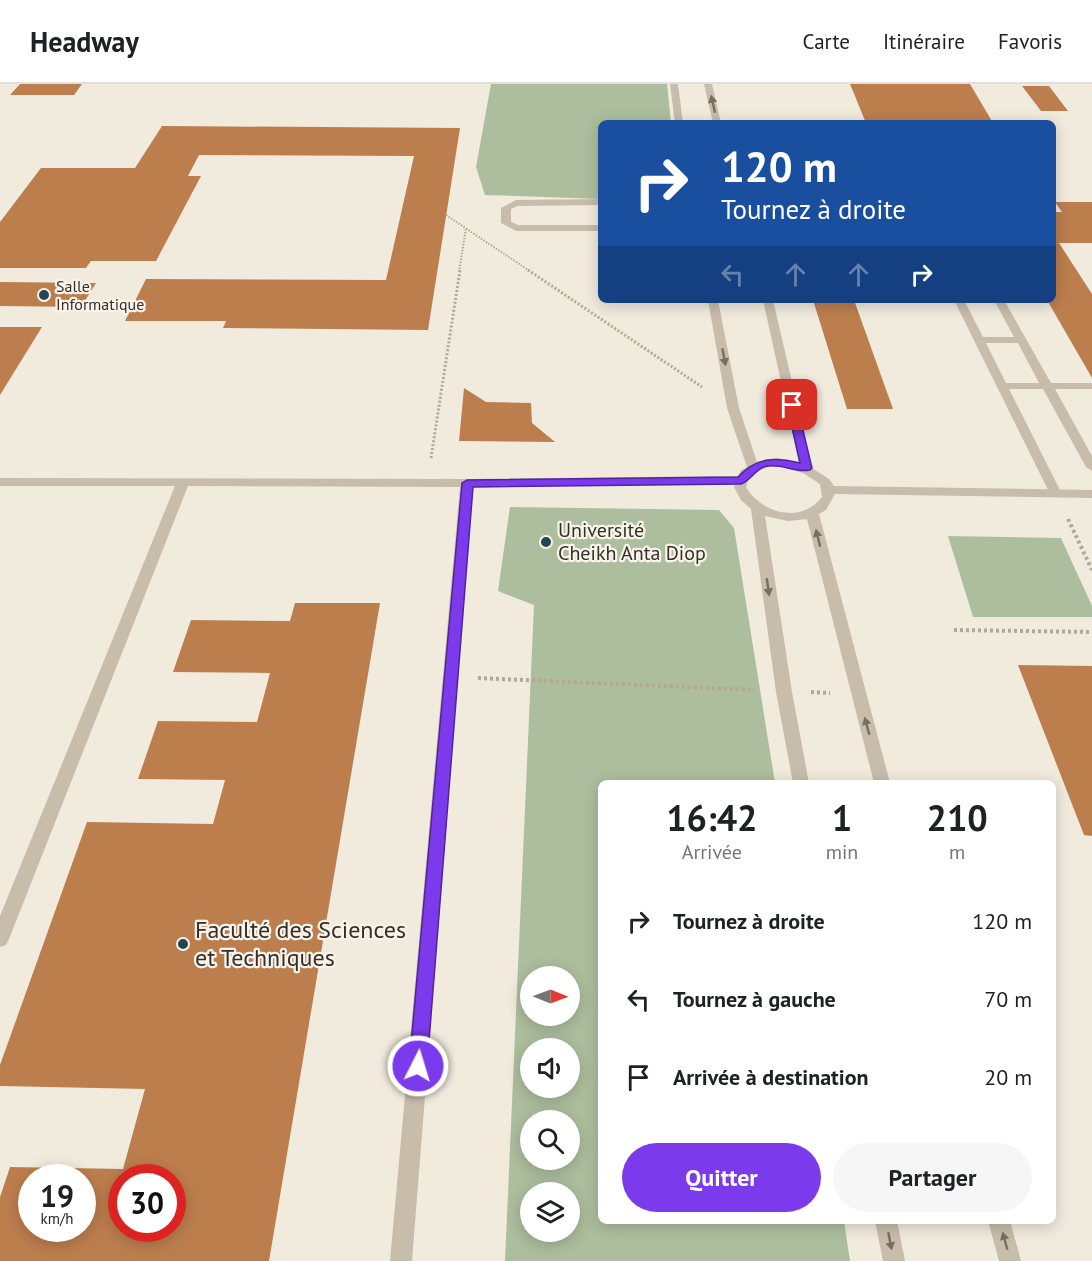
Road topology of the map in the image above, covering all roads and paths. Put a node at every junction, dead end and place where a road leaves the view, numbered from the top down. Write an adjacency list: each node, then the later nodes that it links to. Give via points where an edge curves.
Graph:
1 (674, 84): 3 (street)
2 (708, 84): 4 (street, one-way to 2)
3 (679, 120)
4 (716, 120)
5 (598, 202): 8 (street, via 516,203 506,208 506,223 516,228)
6 (446, 215): 7 (path)
7 (466, 228): 18 (path); 25 (path)
8 (598, 228)
9 (713, 303): 18 (street, one-way to 18)
10 (769, 303): 21 (street)
11 (960, 303): 13 (street)
12 (1001, 303): 14 (street)
13 (979, 340): 14 (street); 15 (street)
14 (1022, 340): 16 (street)
15 (1001, 386): 16 (street); 28 (street)
16 (1046, 386): 17 (street); 20 (street)
17 (1092, 386)
18 (734, 408): 19 (street)
19 (753, 467): 21 (street, via 778,462); 22 (street)
20 (1092, 467)
21 (806, 468): 27 (street)
22 (741, 480): 26 (street); 30 (street, via 743,495)
23 (0, 482): 24 (street)
24 (183, 482): 25 (street); 40 (street)
25 (428, 483): 26 (street)
26 (467, 483): 35 (street)
27 (828, 490): 28 (street); 31 (street, via 827,499)
28 (1056, 494): 29 (street); 32 (path)
29 (1092, 494)
30 (757, 508): 31 (street, via 784,516); 36 (street, one-way to 36)
31 (812, 513): 37 (street, one-way to 31)
32 (1092, 570)
33 (954, 630): 34 (path)
34 (1092, 632)
35 (450, 677): 36 (path); 43 (street)
36 (784, 692): 37 (path); 38 (street)
37 (858, 693): 39 (street, one-way to 37)
38 (800, 780)
39 (881, 780)
40 (0, 939)
41 (887, 1224): 44 (street, one-way to 44)
42 (1000, 1224): 45 (street, one-way to 42)
43 (401, 1261)
44 (894, 1261)
45 (1010, 1261)

